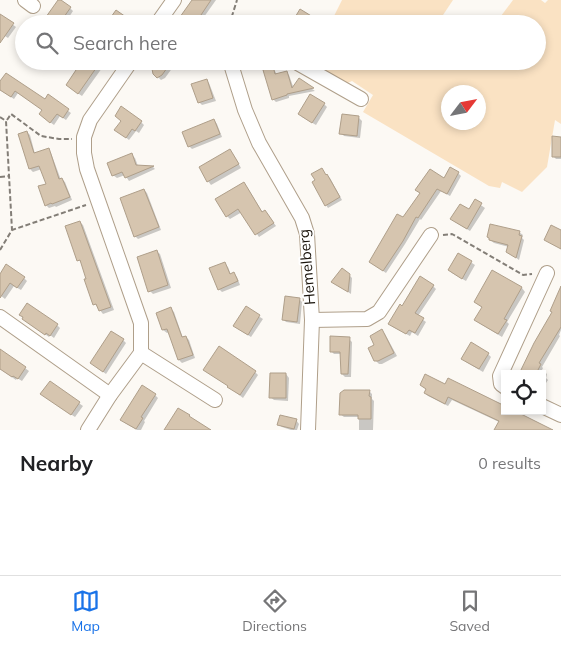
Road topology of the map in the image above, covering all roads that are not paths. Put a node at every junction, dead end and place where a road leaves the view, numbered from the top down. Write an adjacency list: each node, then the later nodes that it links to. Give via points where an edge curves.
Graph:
1 (174, 0): 2 (street)
2 (163, 15)
3 (125, 70): 11 (street, via 90,120 84,153 141,323)
4 (233, 70): 10 (street, Hemelberg, via 259,143 302,218 307,234)
5 (310, 70): 6 (street)
6 (361, 99)
7 (431, 235): 10 (street, via 379,312 367,319)
8 (547, 273): 12 (street)
9 (0, 317): 13 (street)
10 (312, 320): 18 (street, Hemelberg)
11 (140, 353): 13 (street); 14 (street)
12 (503, 370)
13 (110, 395): 17 (street)
14 (216, 400)
15 (546, 408): 16 (street)
16 (561, 415)
17 (88, 430)
18 (308, 430)

